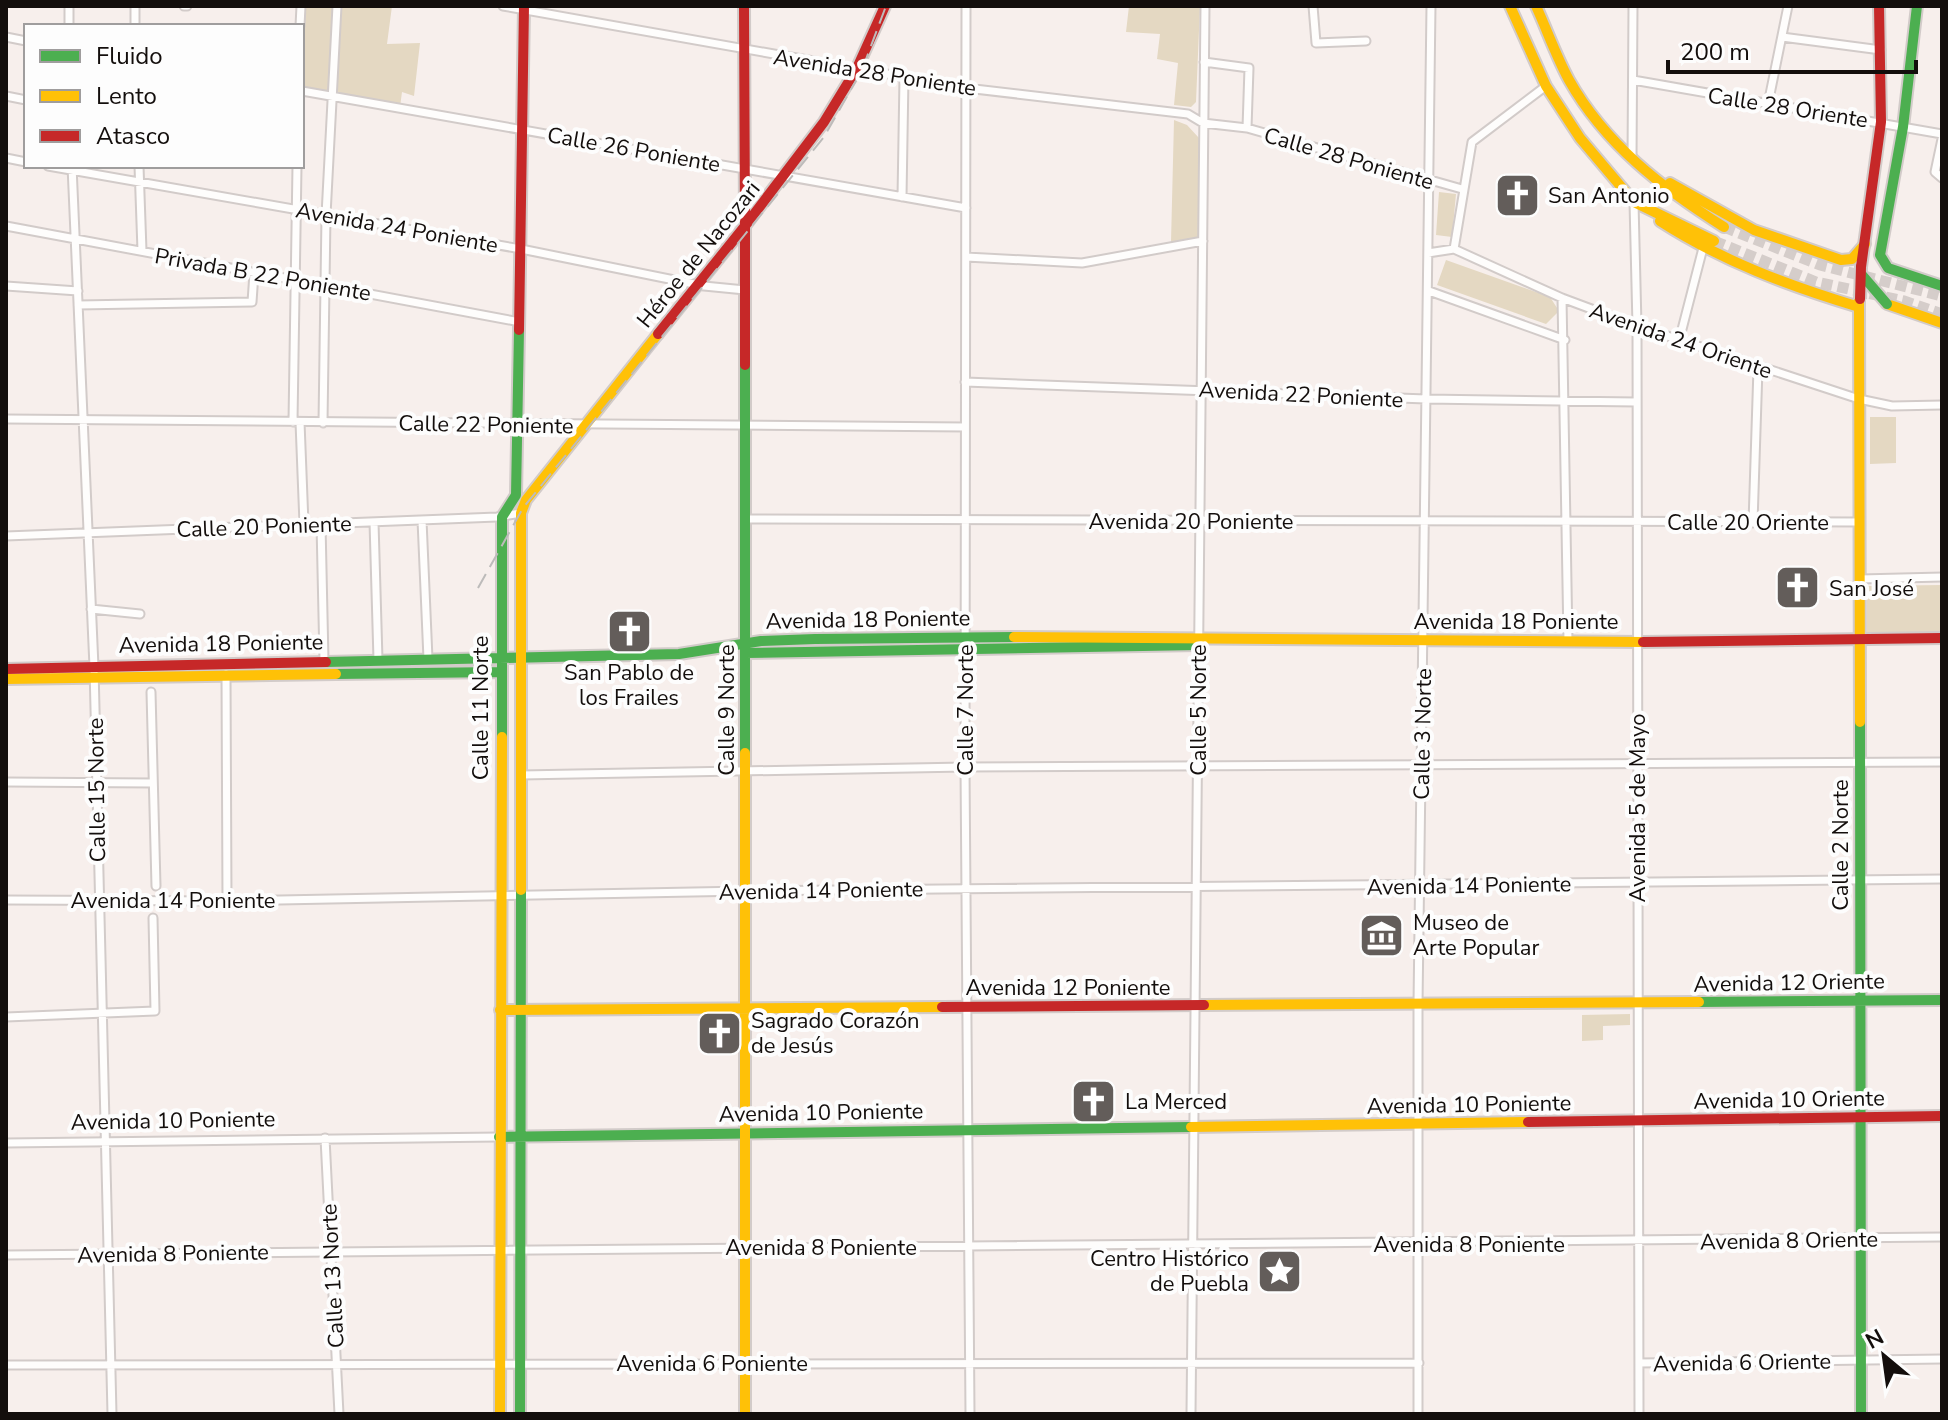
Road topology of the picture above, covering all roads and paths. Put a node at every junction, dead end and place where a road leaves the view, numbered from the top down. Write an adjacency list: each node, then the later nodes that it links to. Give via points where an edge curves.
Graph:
1 (337, 6): 27 (street)
2 (503, 6): 15 (street, Avenida 28 Poniente)
3 (744, 6): 18 (main road, Calle 9 Norte)
4 (885, 6): 21 (main road, Héroe de Nacozari)
5 (966, 6): 25 (street, Calle 7 Norte)
6 (1205, 6): 20 (street, Calle 5 Norte)
7 (1313, 6): 17 (street, via 1316,43)
8 (1431, 6): 43 (street, Calle 3 Norte)
9 (1510, 6): 24 (main road)
10 (1536, 6): 35 (main road, via 1568,79 1593,118)
11 (1633, 6): 23 (street)
12 (1788, 6): 16 (street)
13 (1879, 6): 19 (main road, Calle 2 Norte)
14 (1917, 6): 31 (main road)
15 (524, 8): 18 (street, Avenida 28 Poniente); 33 (main road, Calle 11 Norte)
16 (1782, 37): 19 (street); 28 (street)
17 (1366, 41)
18 (745, 50): 21 (street, Avenida 28 Poniente); 39 (main road, Calle 9 Norte)
19 (1881, 50): 29 (main road, Calle 2 Norte)
20 (1204, 62): 30 (street, Calle 5 Norte); 32 (street, Calle 28 Poniente, via 1249,68)
21 (858, 69): 22 (street, Avenida 28 Poniente); 40 (main road, Héroe de Nacozari)
22 (904, 77): 25 (street, Avenida 28 Poniente); 45 (street)
23 (1633, 80): 28 (street, Calle 28 Oriente); 35 (street)
24 (1546, 86): 44 (street, via 1472,142); 46 (main road, via 1580,138)
25 (966, 88): 30 (street, Avenida 28 Poniente, via 1188,114); 47 (street, Calle 7 Norte)
26 (304, 91): 27 (street, Calle 26 Poniente)
27 (333, 96): 33 (street, Calle 26 Poniente); 49 (street)
28 (1768, 104): 29 (street, Calle 28 Oriente)
29 (1881, 122): 31 (street, Calle 28 Oriente); 56 (main road, Calle 2 Norte)
30 (1203, 123): 32 (street, Avenida 28 Poniente); 54 (street, Calle 5 Norte)
31 (1903, 127): 34 (street, Calle 28 Oriente); 69 (main road, via 1880,255 1888,268)
32 (1247, 128): 43 (street, Calle 28 Poniente)
33 (524, 129): 39 (street, Calle 26 Poniente); 58 (main road, Calle 11 Norte)
34 (1942, 137): 41 (street, via 1935,172)
35 (1632, 161): 52 (main road); 56 (main road, via 1754,230 1841,260 1852,259)
36 (72, 168): 42 (street, Avenida 24 Poniente); 53 (street, Calle 15 Norte)
37 (139, 168): 42 (street)
38 (297, 168): 48 (street)
39 (744, 170): 40 (street, Calle 26 Poniente); 51 (main road, Calle 9 Norte)
40 (787, 176): 45 (street, Calle 26 Poniente); 51 (main road, Héroe de Nacozari)
41 (1942, 178)
42 (140, 182): 48 (street, Avenida 24 Poniente); 60 (street)
43 (1430, 182): 44 (street, Calle 28 Poniente); 61 (street, Calle 3 Norte)
44 (1462, 189): 59 (street)
45 (902, 197): 47 (street, Calle 26 Poniente)
46 (1634, 202): 55 (main road); 57 (main road); 78 (street, Avenida 5 de Mayo)
47 (966, 208): 62 (street, Calle 7 Norte)
48 (296, 209): 49 (street, Avenida 24 Poniente); 65 (street)
49 (326, 215): 58 (street, Avenida 24 Poniente); 66 (street)
50 (6, 226): 53 (street, Privada B 22 Poniente)
51 (745, 226): 67 (main road, Héroe de Nacozari); 70 (main road, Calle 9 Norte)
52 (1724, 227)
53 (75, 239): 60 (street, Privada B 22 Poniente); 71 (street, Calle 15 Norte)
54 (1203, 241): 62 (street, via 1082,263); 83 (street, Calle 5 Norte)
55 (1714, 241)
56 (1865, 244): 63 (main road, Calle 2 Norte)
57 (1703, 248): 74 (main road, via 1808,292); 80 (street)
58 (521, 249): 67 (street, Avenida 24 Poniente); 76 (main road, Calle 11 Norte)
59 (1454, 249): 61 (street); 73 (street, Avenida 24 Oriente)
60 (142, 251): 64 (street, Privada B 22 Poniente)
61 (1428, 253): 72 (street, Calle 3 Norte)
62 (966, 257): 82 (street, Calle 7 Norte)
63 (1861, 271): 74 (main road, Calle 2 Norte, bridge); 77 (main road, bridge, via 1887,304)
64 (254, 273): 65 (street, Privada B 22 Poniente); 75 (street, via 252,302)
65 (295, 280): 66 (street, Privada B 22 Poniente); 91 (street)
66 (325, 284): 76 (street, Privada B 22 Poniente); 92 (street)
67 (697, 285): 70 (street, Avenida 24 Poniente); 94 (main road, Héroe de Nacozari)
68 (6, 286): 71 (street)
69 (1942, 286)
70 (745, 290): 95 (main road, Calle 9 Norte)
71 (78, 291): 75 (street, Calle 15 Norte)
72 (1429, 291): 79 (street); 84 (street, Calle 3 Norte)
73 (1562, 298): 78 (street, Avenida 24 Oriente); 79 (street)
74 (1859, 303): 85 (main road, Calle 2 Norte)
75 (78, 305): 90 (street, Calle 15 Norte)
76 (520, 322): 93 (main road, Calle 11 Norte)
77 (1942, 323)
78 (1637, 326): 80 (street, Avenida 24 Oriente); 87 (street, Avenida 5 de Mayo)
79 (1565, 340): 86 (street)
80 (1679, 341): 81 (street, Avenida 24 Oriente)
81 (1758, 368): 85 (street, Avenida 24 Oriente); 108 (street)
82 (965, 382): 83 (street, Avenida 22 Poniente); 96 (street, Calle 7 Norte)
83 (1202, 389): 84 (street, Avenida 22 Poniente); 102 (street, Calle 5 Norte)
84 (1426, 399): 86 (street, Avenida 22 Poniente); 103 (street, Calle 3 Norte)
85 (1859, 399): 88 (street, Avenida 24 Oriente, via 1892,406); 107 (main road, Calle 2 Norte)
86 (1567, 402): 87 (street, Avenida 22 Poniente); 105 (street)
87 (1636, 402): 106 (street, Avenida 5 de Mayo)
88 (1942, 405)
89 (6, 419): 90 (street, Calle 22 Poniente)
90 (83, 422): 91 (street, Calle 22 Poniente); 111 (street, Calle 15 Norte)
91 (296, 422): 92 (street, Calle 22 Poniente); 109 (street)
92 (323, 423): 93 (street, Calle 22 Poniente)
93 (519, 425): 94 (street, Calle 22 Poniente); 98 (main road, Calle 11 Norte, via 516,495)
94 (586, 425): 95 (street, Calle 22 Poniente); 97 (main road, Héroe de Nacozari)
95 (745, 426): 96 (street, Calle 22 Poniente); 100 (main road, Calle 9 Norte)
96 (965, 427): 99 (street, Calle 7 Norte)
97 (521, 513): 98 (street, Calle 20 Poniente); 131 (main road, Calle 11 Norte)
98 (502, 517): 101 (street, Calle 20 Poniente); 130 (main road, Calle 11 Norte)
99 (965, 518): 100 (street, Avenida 20 Poniente); 102 (street, Avenida 20 Poniente); 124 (street, Calle 7 Norte)
100 (745, 519): 127 (main road, Calle 9 Norte)
101 (422, 520): 104 (street, Calle 20 Poniente); 132 (street)
102 (1203, 521): 103 (street, Avenida 20 Poniente); 120 (street, Calle 5 Norte)
103 (1426, 521): 105 (street, Avenida 20 Poniente); 121 (street, Calle 3 Norte)
104 (374, 522): 110 (street, Calle 20 Poniente); 133 (street)
105 (1567, 522): 106 (street, Avenida 20 Poniente); 123 (street)
106 (1636, 522): 108 (street, Calle 20 Oriente); 125 (street, Avenida 5 de Mayo)
107 (1860, 522): 108 (street, Calle 20 Oriente); 114 (main road, Calle 2 Norte)
108 (1753, 523)
109 (304, 524): 110 (street, Calle 20 Poniente); 111 (street, Calle 20 Poniente)
110 (321, 524): 134 (street)
111 (87, 533): 112 (street, Calle 20 Poniente); 115 (street, Calle 15 Norte)
112 (6, 536)
113 (1942, 577): 114 (street)
114 (1860, 579): 122 (main road, Calle 2 Norte)
115 (91, 609): 116 (street); 137 (street, Calle 15 Norte)
116 (140, 614)
117 (1942, 638): 122 (main road, Avenida 18 Poniente)
118 (815, 639): 119 (main road, Avenida 18 Poniente); 126 (main road, Avenida 18 Poniente); 128 (main road)
119 (785, 640): 127 (main road, Avenida 18 Poniente); 129 (main road)
120 (1199, 640): 121 (main road, Avenida 18 Poniente); 124 (main road, Avenida 18 Poniente); 144 (street, Calle 5 Norte)
121 (1423, 640): 123 (main road, Avenida 18 Poniente); 145 (street, Calle 3 Norte)
122 (1860, 640): 125 (main road, Avenida 18 Poniente); 141 (main road, Calle 2 Norte)
123 (1568, 641): 125 (main road, Avenida 18 Poniente)
124 (965, 642): 126 (main road, Avenida 18 Poniente); 146 (street, Calle 7 Norte)
125 (1636, 642): 143 (street, Avenida 5 de Mayo)
126 (849, 644): 128 (main road, Avenida 18 Poniente)
127 (745, 648): 129 (main road, Avenida 18 Poniente); 131 (main road, Avenida 18 Poniente); 147 (main road, Calle 9 Norte)
128 (816, 651): 129 (main road, Avenida 18 Poniente)
129 (785, 652)
130 (500, 657): 131 (main road, Avenida 18 Poniente); 132 (main road, Avenida 18 Poniente); 136 (main road, Calle 11 Norte)
131 (521, 657): 148 (main road, Calle 11 Norte)
132 (428, 659): 133 (main road, Avenida 18 Poniente)
133 (378, 660): 134 (main road, Avenida 18 Poniente)
134 (324, 661): 137 (main road, Avenida 18 Poniente)
135 (6, 669): 137 (main road, Avenida 18 Poniente)
136 (500, 672): 138 (main road, Avenida 18 Poniente); 161 (main road, Calle 11 Norte)
137 (94, 673): 138 (main road, Avenida 18 Poniente); 139 (main road, Avenida 18 Poniente); 150 (street, Calle 15 Norte)
138 (226, 674): 164 (street)
139 (6, 679)
140 (151, 692): 151 (street)
141 (1860, 762): 142 (street); 143 (street); 153 (main road, Calle 2 Norte)
142 (1942, 762)
143 (1638, 763): 145 (street); 154 (street, Avenida 5 de Mayo)
144 (1198, 765): 145 (street); 146 (street); 156 (street, Calle 5 Norte)
145 (1421, 765): 157 (street, Calle 3 Norte)
146 (965, 767): 147 (street); 158 (street, Calle 7 Norte)
147 (746, 770): 148 (street); 159 (main road, Calle 9 Norte)
148 (521, 775): 160 (main road, Calle 11 Norte)
149 (6, 782): 150 (street)
150 (96, 782): 151 (street); 163 (street, Calle 15 Norte)
151 (153, 783): 155 (street)
152 (1942, 879): 153 (street, Avenida 14 Poniente)
153 (1860, 880): 154 (street, Avenida 14 Poniente); 167 (main road, Calle 2 Norte)
154 (1636, 882): 157 (street, Avenida 14 Poniente); 169 (street, Avenida 5 de Mayo)
155 (156, 886)
156 (1197, 886): 157 (street, Avenida 14 Poniente); 158 (street, Avenida 14 Poniente); 170 (street, Calle 5 Norte)
157 (1420, 886): 168 (street, Calle 3 Norte)
158 (968, 889): 159 (street, Avenida 14 Poniente); 171 (street, Calle 7 Norte)
159 (746, 891): 160 (street, Avenida 14 Poniente); 172 (main road, Calle 9 Norte)
160 (520, 896): 161 (street, Avenida 14 Poniente); 174 (main road, Calle 11 Norte)
161 (500, 897): 164 (street, Avenida 14 Poniente); 173 (main road, Calle 11 Norte)
162 (6, 900): 163 (street, Avenida 14 Poniente)
163 (99, 900): 164 (street, Avenida 14 Poniente); 175 (street, Calle 15 Norte)
164 (227, 901)
165 (153, 918): 175 (street, via 155,1011)
166 (1942, 1000): 167 (main road, Avenida 12 Oriente)
167 (1860, 1001): 169 (main road, Avenida 12 Oriente); 178 (main road, Calle 2 Norte)
168 (1418, 1005): 169 (main road, Avenida 12 Poniente); 170 (main road, Avenida 12 Poniente); 180 (street, Calle 3 Norte)
169 (1636, 1005): 179 (street, Avenida 5 de Mayo)
170 (1196, 1006): 171 (main road, Avenida 12 Poniente); 181 (street, Calle 5 Norte)
171 (969, 1008): 172 (main road, Avenida 12 Poniente); 182 (street, Calle 7 Norte)
172 (746, 1009): 174 (main road, Avenida 12 Poniente); 183 (main road, Calle 9 Norte)
173 (500, 1010): 174 (main road, Avenida 12 Poniente); 184 (main road, Calle 11 Norte)
174 (520, 1010): 185 (main road, Calle 11 Norte)
175 (100, 1015): 176 (street); 187 (street, Calle 15 Norte)
176 (6, 1017)
177 (1942, 1116): 178 (main road, Avenida 10 Oriente)
178 (1861, 1118): 179 (main road, Avenida 10 Oriente); 190 (main road, Calle 2 Norte)
179 (1637, 1121): 180 (main road, Avenida 10 Poniente); 191 (street, Avenida 5 de Mayo)
180 (1418, 1125): 181 (main road, Avenida 10 Poniente); 193 (street, Calle 3 Norte)
181 (1194, 1126): 182 (main road, Avenida 10 Poniente); 192 (street, Calle 5 Norte)
182 (970, 1130): 183 (main road, Avenida 10 Poniente); 194 (street, Calle 7 Norte)
183 (746, 1133): 185 (main road, Avenida 10 Poniente); 195 (main road, Calle 9 Norte)
184 (499, 1137): 185 (main road, Avenida 10 Poniente); 186 (street, Avenida 10 Poniente); 196 (main road, Calle 11 Norte)
185 (520, 1137): 197 (main road, Calle 11 Norte)
186 (325, 1138): 187 (street, Avenida 10 Poniente); 198 (street, Calle 13 Norte)
187 (106, 1142): 188 (street, Avenida 10 Poniente); 199 (street, Calle 15 Norte)
188 (6, 1143)
189 (1942, 1237): 190 (street, Avenida 8 Oriente)
190 (1861, 1239): 191 (street, Avenida 8 Oriente); 202 (main road, Calle 2 Norte)
191 (1637, 1243): 193 (street, Avenida 8 Poniente); 209 (street, Avenida 5 de Mayo)
192 (1193, 1244): 193 (street, Avenida 8 Poniente); 194 (street, Avenida 8 Poniente); 207 (street, Calle 5 Norte)
193 (1420, 1244): 208 (street, Calle 3 Norte)
194 (970, 1246): 195 (street, Avenida 8 Poniente); 206 (street, Calle 7 Norte)
195 (746, 1247): 197 (street, Avenida 8 Poniente); 205 (main road, Calle 9 Norte)
196 (499, 1248): 197 (street, Avenida 8 Poniente); 198 (street, Avenida 8 Poniente); 203 (main road, Calle 11 Norte)
197 (520, 1248): 204 (main road, Calle 11 Norte)
198 (330, 1251): 199 (street, Avenida 8 Poniente); 212 (street, Calle 13 Norte)
199 (109, 1254): 200 (street, Avenida 8 Poniente); 211 (street, Calle 15 Norte)
200 (6, 1255)
201 (1942, 1359): 202 (street, Avenida 6 Oriente)
202 (1861, 1360): 209 (street, Avenida 6 Oriente); 222 (main road, Calle 2 Norte)
203 (499, 1363): 204 (street, Avenida 6 Poniente); 212 (street, Avenida 6 Poniente); 215 (main road, Calle 11 Norte)
204 (520, 1363): 205 (street, Avenida 6 Poniente); 216 (main road, Calle 11 Norte)
205 (745, 1363): 206 (street, Avenida 6 Poniente); 217 (main road, Calle 9 Norte)
206 (970, 1363): 207 (street, Avenida 6 Poniente); 218 (street, Calle 7 Norte)
207 (1192, 1363): 208 (street, Avenida 6 Poniente); 219 (street, Calle 5 Norte)
208 (1419, 1363): 220 (street, Calle 3 Norte)
209 (1639, 1363): 221 (street, Avenida 5 de Mayo)
210 (6, 1365): 211 (street, Avenida 6 Poniente)
211 (110, 1365): 212 (street, Avenida 6 Poniente); 213 (street, Calle 15 Norte)
212 (336, 1365): 214 (street, Calle 13 Norte)
213 (112, 1414)
214 (339, 1414)
215 (500, 1414)
216 (520, 1414)
217 (745, 1414)
218 (970, 1414)
219 (1191, 1414)
220 (1418, 1414)
221 (1639, 1414)
222 (1861, 1414)

